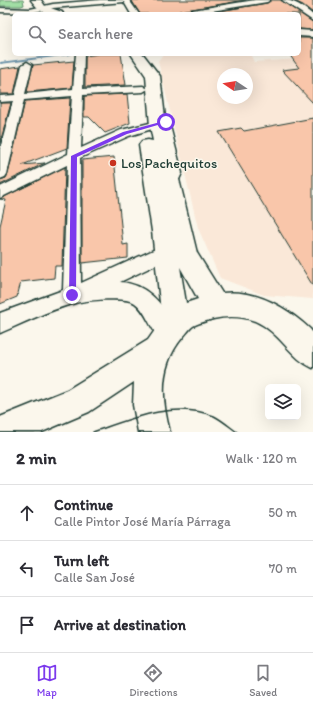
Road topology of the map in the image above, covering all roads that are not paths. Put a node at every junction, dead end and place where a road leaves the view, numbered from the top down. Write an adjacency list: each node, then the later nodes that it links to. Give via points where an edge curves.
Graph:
1 (36, 0): 8 (main road)
2 (123, 0): 8 (street)
3 (126, 0): 12 (street)
4 (267, 0): 6 (street)
5 (284, 0): 14 (street, via 300,8)
6 (239, 2): 10 (street)
7 (193, 4): 10 (street)
8 (42, 8): 9 (street, via 30,11); 11 (main road)
9 (0, 10)
10 (201, 11): 13 (street)
11 (53, 12)
12 (134, 12)
13 (194, 12)
14 (313, 19)
15 (301, 33): 16 (main road)
16 (313, 34)
17 (80, 56): 20 (street)
18 (145, 64): 20 (street); 23 (main road)
19 (27, 65): 21 (street)
20 (78, 92): 21 (street); 24 (street)
21 (20, 97): 22 (street); 25 (street)
22 (0, 99)
23 (152, 126): 24 (street, via 125,133); 27 (main road); 29 (main road, via 172,188 186,256)
24 (74, 156): 26 (street); 28 (street)
25 (0, 174)
26 (0, 193)
27 (166, 252): 28 (street); 32 (main road)
28 (72, 295): 30 (street); 32 (street, via 130,291 142,297 152,309)
29 (215, 305): 31 (main road, via 251,308); 32 (main road, via 184,317)
30 (0, 323)
31 (303, 331): 33 (main road)
32 (167, 336): 34 (main road, via 78,401); 35 (main road, via 148,384 150,421)
33 (313, 354)
34 (4, 432)
35 (154, 432)

